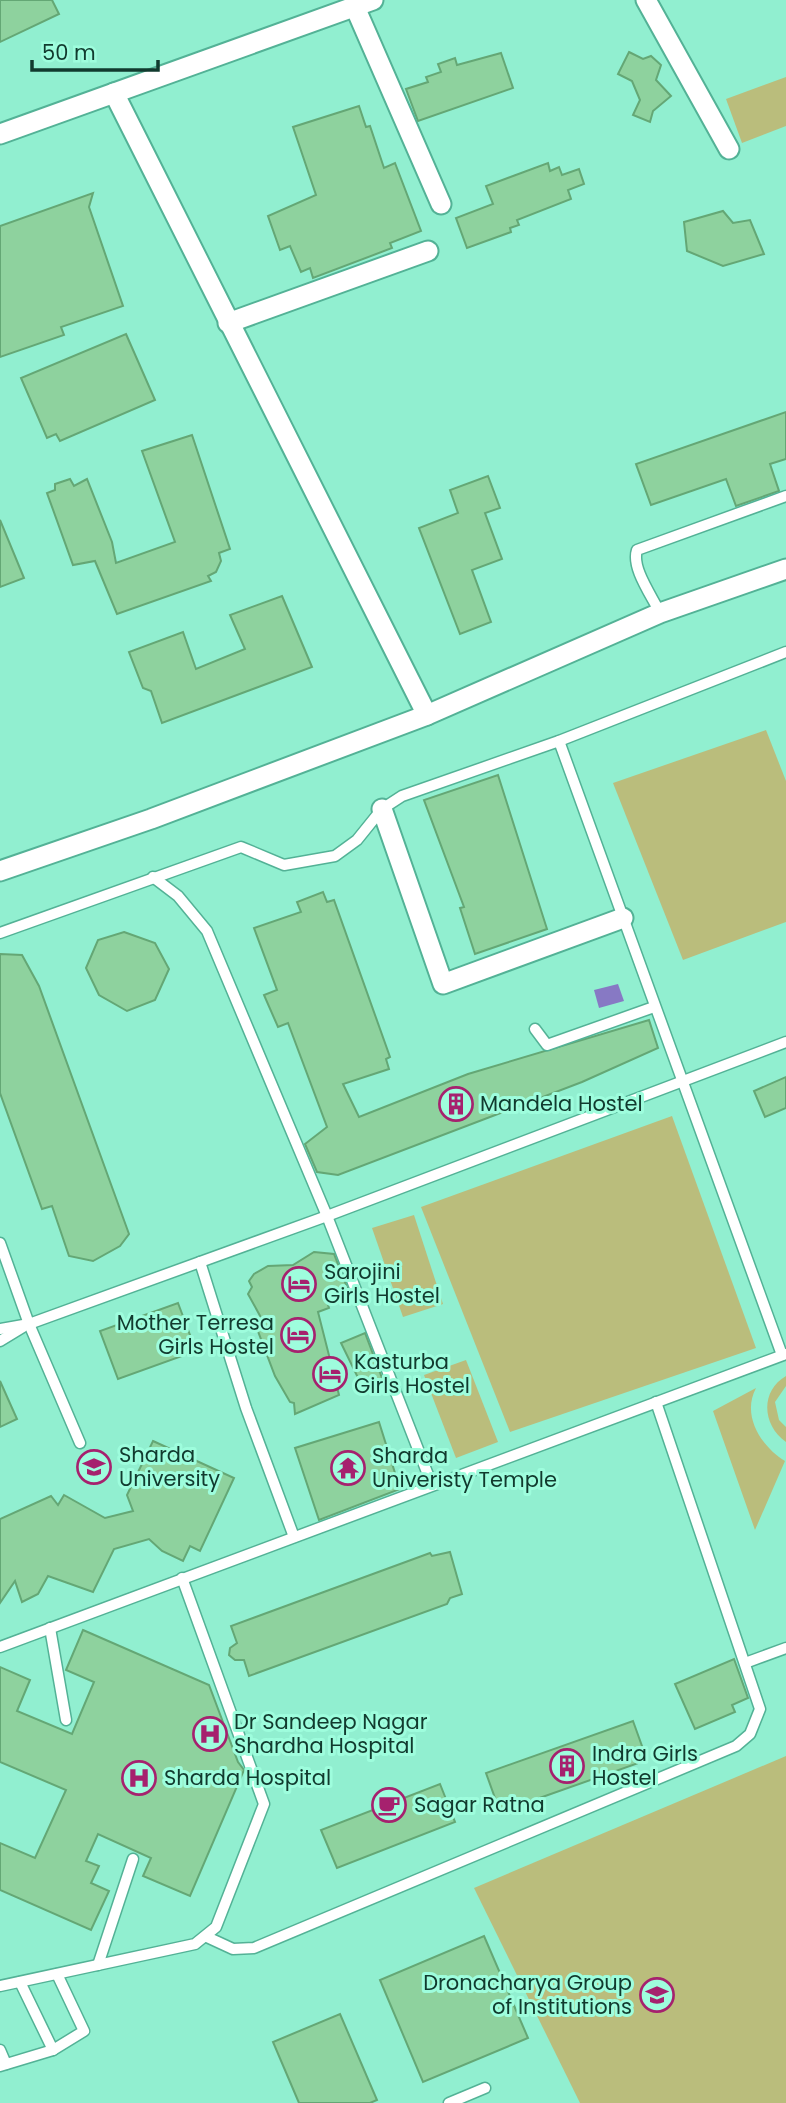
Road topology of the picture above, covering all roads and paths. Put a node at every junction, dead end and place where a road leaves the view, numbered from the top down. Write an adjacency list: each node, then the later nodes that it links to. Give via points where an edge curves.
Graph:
1 (646, 0): 5 (street)
2 (364, 3): 3 (street); 6 (street)
3 (114, 93): 4 (street); 8 (street)
4 (0, 134)
5 (729, 149)
6 (441, 204)
7 (428, 251): 8 (street)
8 (228, 323): 13 (street)
9 (786, 496): 11 (lane, via 637,550 635,558)
10 (786, 569): 11 (street)
11 (660, 613): 13 (street)
12 (786, 652): 14 (lane)
13 (427, 715): 16 (street)
14 (559, 741): 15 (lane, via 402,796); 18 (lane)
15 (382, 809): 17 (lane, via 357,840 335,856 284,865 241,847); 18 (street, via 443,984)
16 (0, 872)
17 (153, 877): 19 (lane); 24 (lane, via 178,896 207,931)
18 (623, 918): 20 (lane)
19 (0, 933)
20 (654, 1007): 21 (lane, via 548,1045); 23 (lane)
21 (534, 1030)
22 (786, 1042): 23 (lane)
23 (681, 1082): 24 (lane); 30 (lane)
24 (327, 1216): 26 (lane); 33 (lane)
25 (0, 1243): 27 (lane)
26 (200, 1262): 27 (lane); 34 (lane, via 246,1408)
27 (29, 1324): 28 (lane); 29 (lane); 32 (lane)
28 (0, 1329)
29 (0, 1341)
30 (784, 1355): 31 (lane)
31 (656, 1402): 33 (lane); 39 (lane)
32 (80, 1443)
33 (432, 1485): 34 (lane)
34 (294, 1537): 35 (lane)
35 (182, 1578): 36 (lane); 42 (lane, via 264,1804 216,1927)
36 (50, 1628): 37 (lane); 40 (lane)
37 (0, 1647)
38 (786, 1648): 39 (lane)
39 (745, 1663): 42 (lane, via 760,1709 750,1734 736,1746 254,1948 233,1949)
40 (66, 1720)
41 (133, 1859): 43 (lane)
42 (207, 1937): 43 (lane, via 195,1944)
43 (98, 1965): 44 (lane)
44 (57, 1974): 45 (lane); 48 (lane, via 84,2031)
45 (20, 1982): 46 (lane); 48 (lane)
46 (0, 1986)
47 (0, 2050): 49 (lane)
48 (53, 2050): 49 (lane)
49 (3, 2065)
50 (485, 2088): 51 (lane)
51 (449, 2103)

